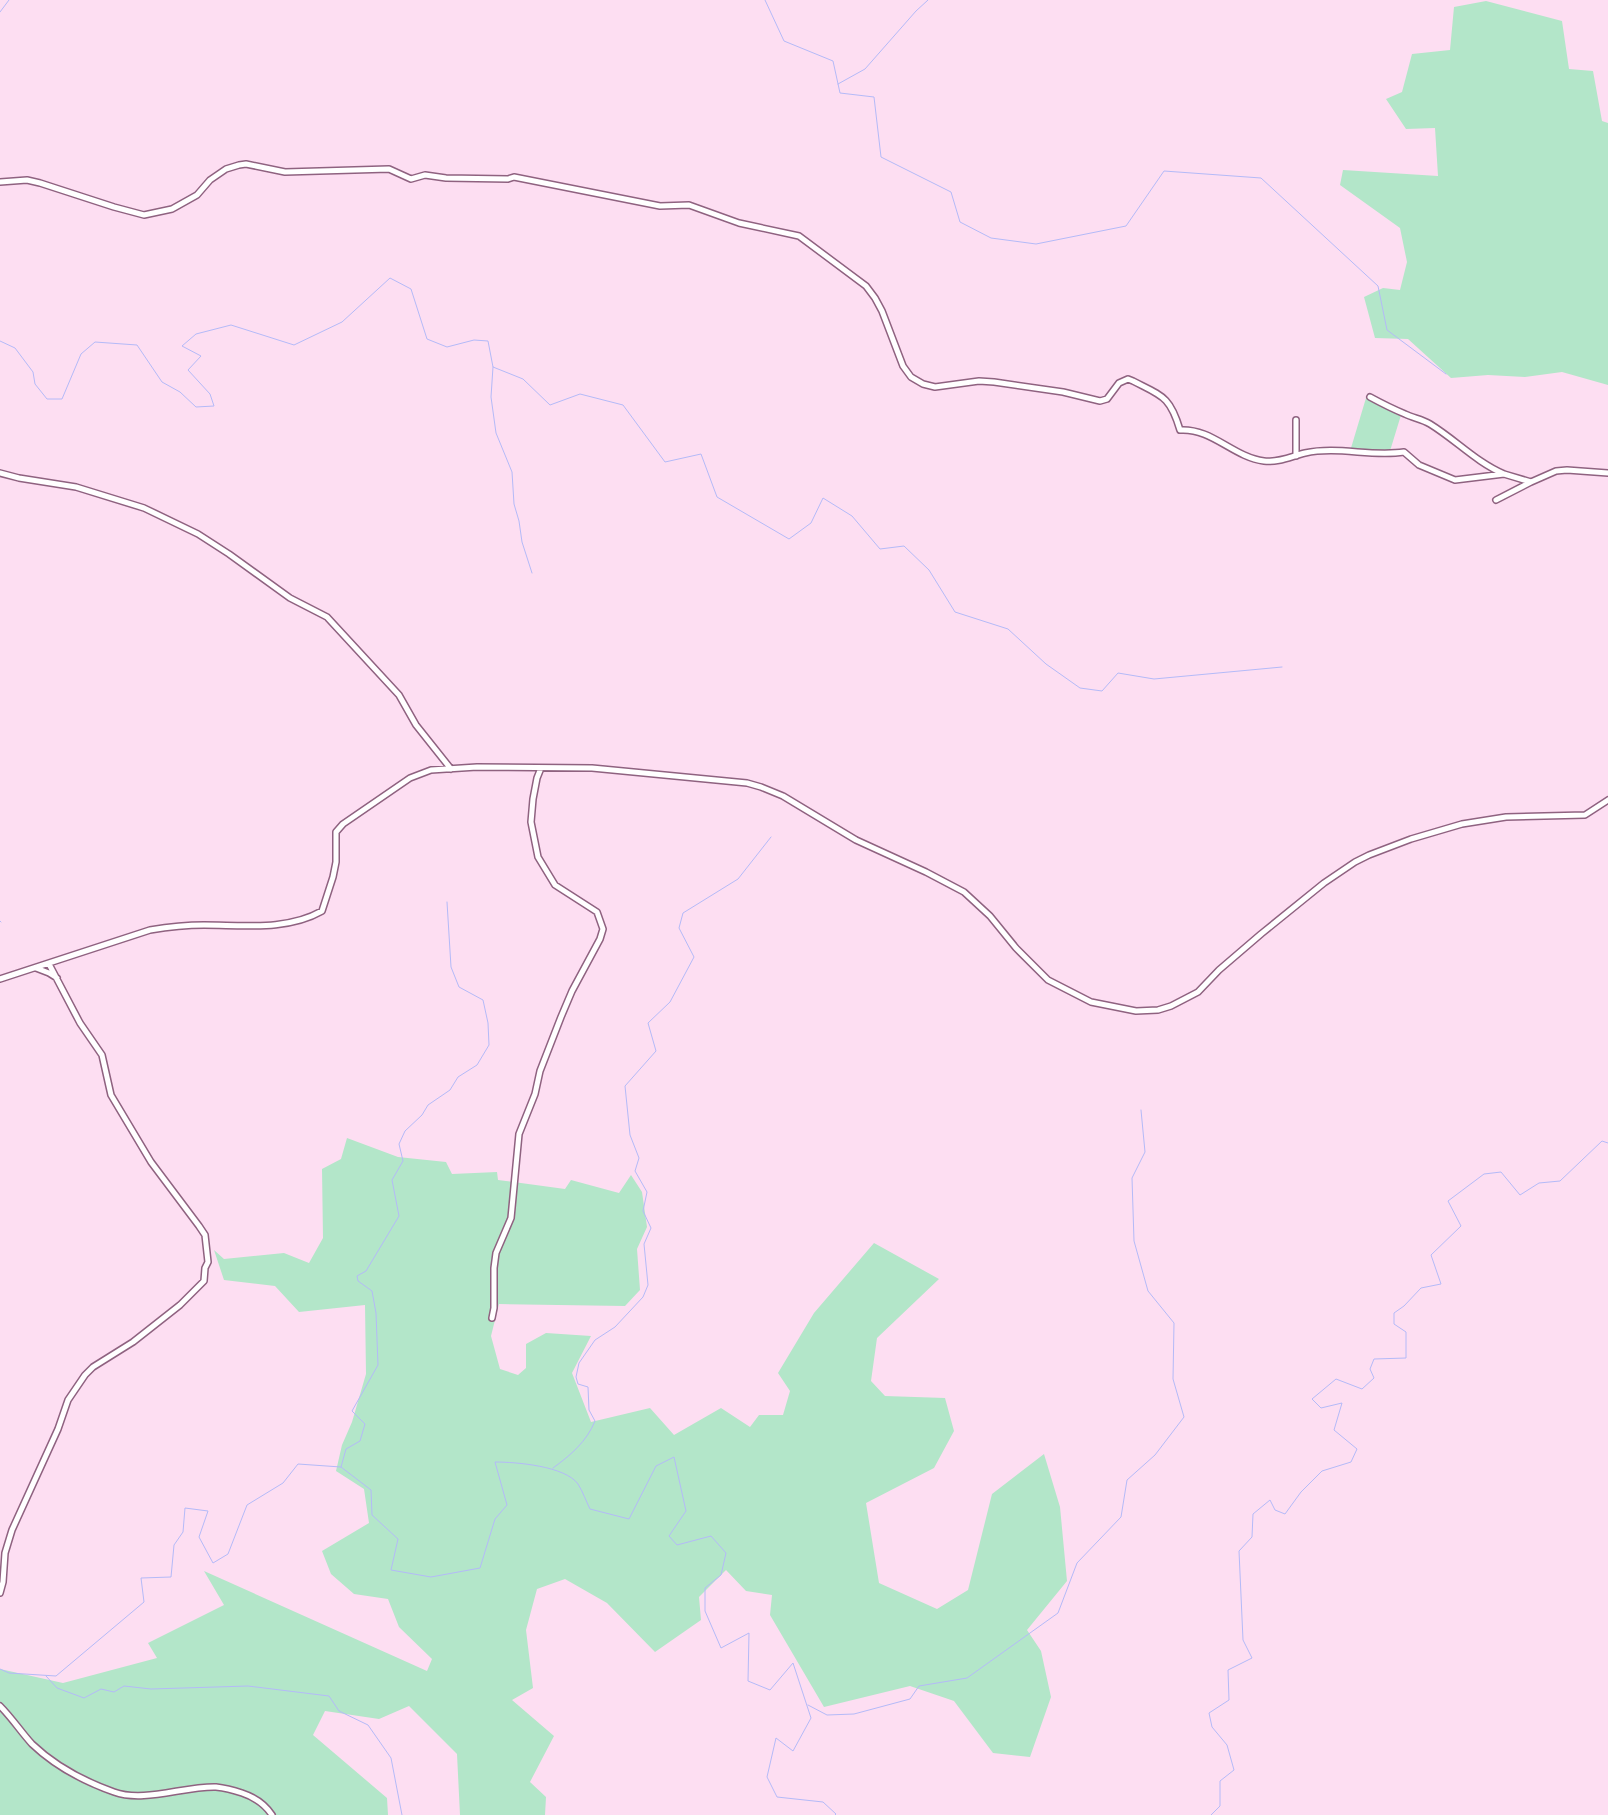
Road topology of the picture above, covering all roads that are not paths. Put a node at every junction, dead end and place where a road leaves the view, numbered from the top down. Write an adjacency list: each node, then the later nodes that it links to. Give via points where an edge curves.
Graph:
1 (0, 182): 4 (street, via 27,180 144,215 172,209 197,195 226,169 243,164 285,172 389,170 411,179 425,175 446,178 514,177 660,206 689,205 739,223 799,236 866,286 875,298 903,366 911,377 923,384 935,387 994,382 1064,392 1100,401 1107,399 1119,383 1128,380 1166,399 1180,430 1192,430 1245,456 1266,462)
2 (1370, 397): 7 (street, via 1429,423 1487,467)
3 (1296, 420): 4 (street)
4 (1296, 456): 7 (street, via 1328,450 1388,455 1404,452 1419,465 1455,480)
5 (0, 473): 10 (street, via 76,487 144,508 198,534 290,598 327,617 398,695 416,725)
6 (1608, 473): 8 (street, via 1556,471)
7 (1504, 474): 8 (street)
8 (1532, 482): 9 (street)
9 (1496, 500)
10 (451, 768): 11 (street); 13 (street, via 419,774 343,824 336,832 336,862 322,910 306,919 272,926 191,925 150,930)
11 (541, 768): 12 (street, via 592,768 761,786 791,800 856,840 964,892 1048,980 1091,1002 1136,1011 1158,1010 1198,992 1219,970 1324,883 1369,855 1462,824 1506,817 1585,815); 17 (street, via 531,822 538,857 554,886 598,912 603,928 561,1017 519,1134 511,1218 496,1252)
12 (1608, 800)
13 (49, 964): 14 (street); 15 (street)
14 (36, 968): 15 (street); 16 (street)
15 (57, 978): 18 (street, via 80,1023 102,1055 111,1095 155,1168 202,1230 208,1262 204,1281 180,1305 134,1342 93,1367 68,1400 12,1530 5,1553)
16 (0, 979)
17 (492, 1318)
18 (0, 1593)
19 (0, 1706): 20 (street, via 33,1744 59,1766 70,1774 116,1793 146,1795 215,1787 250,1796)
20 (272, 1815)

